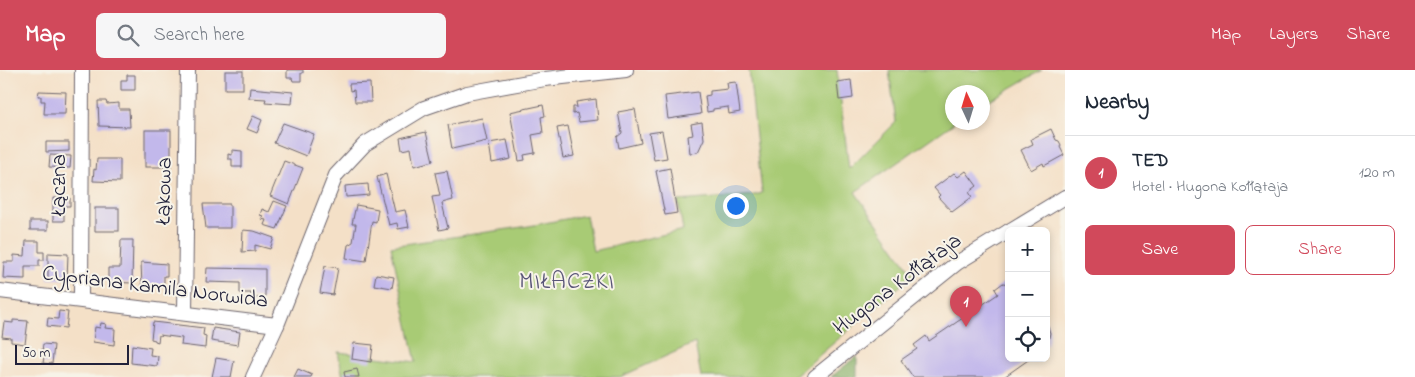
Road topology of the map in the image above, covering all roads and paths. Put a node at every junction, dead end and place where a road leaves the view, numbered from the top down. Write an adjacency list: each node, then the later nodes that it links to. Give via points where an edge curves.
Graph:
1 (82, 70): 8 (street, Łączna)
2 (188, 70): 9 (street, Łąkowa)
3 (626, 70): 10 (street, Cypriana Kamila Norwida, via 545,79 467,94 424,108 365,144 336,175)
4 (1065, 197): 5 (street, Hugona Kołłątaja)
5 (1016, 227)
6 (1005, 233): 12 (street, Hugona Kołłątaja, via 957,263)
7 (0, 291): 8 (street, Cypriana Kamila Norwida)
8 (81, 300): 9 (street, Cypriana Kamila Norwida)
9 (185, 313): 10 (street, Cypriana Kamila Norwida)
10 (276, 325): 11 (street)
11 (253, 377)
12 (815, 377)

